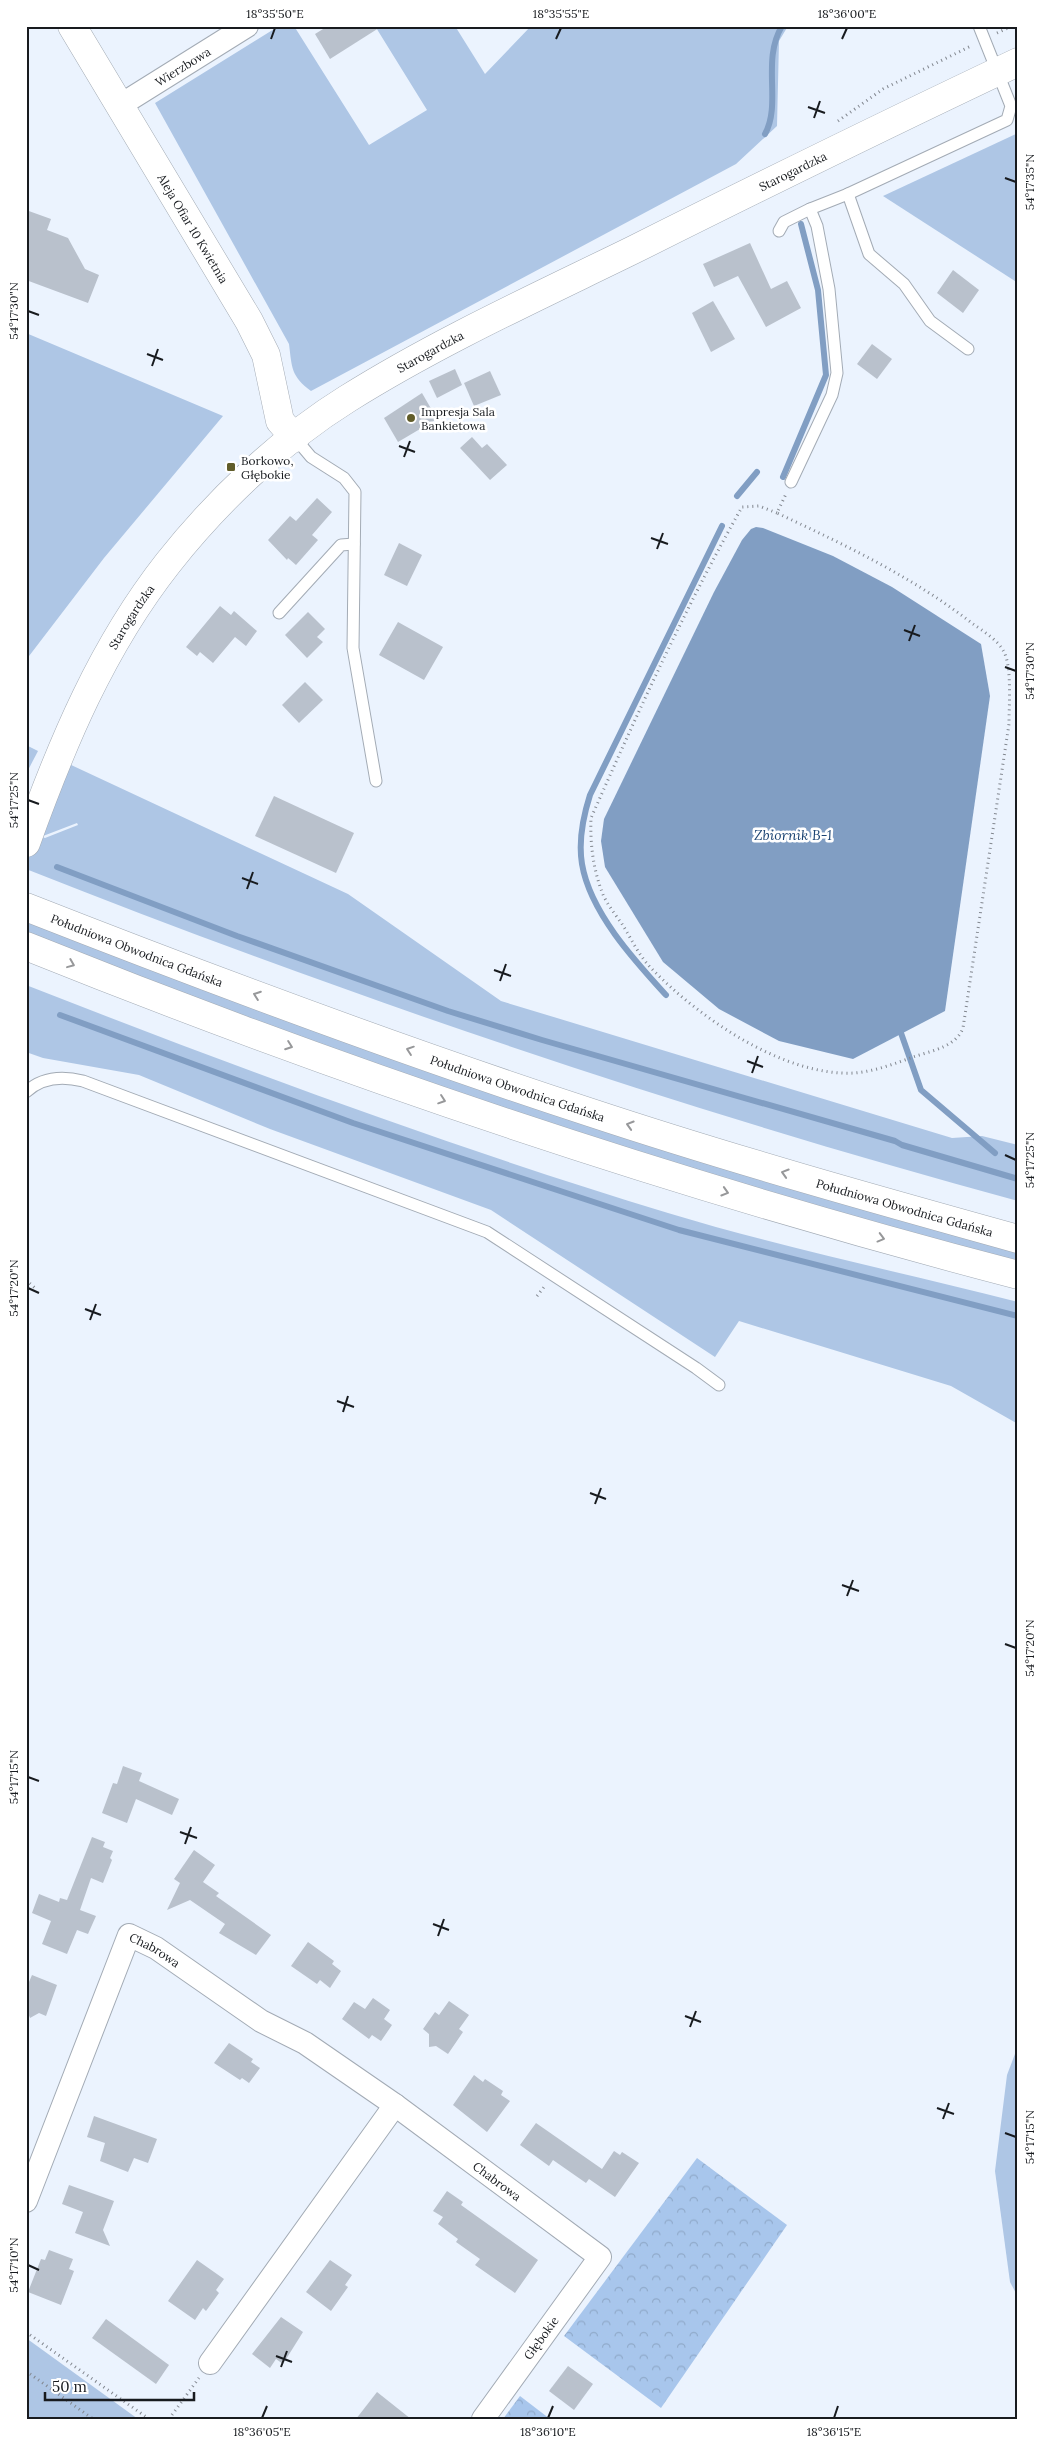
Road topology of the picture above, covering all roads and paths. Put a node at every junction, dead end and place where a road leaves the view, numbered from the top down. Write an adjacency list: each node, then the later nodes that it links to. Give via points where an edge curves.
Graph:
1 (72, 26): 5 (main road, Aleja Ofiar 10 Kwietnia)
2 (247, 26): 5 (street, Wierzbowa)
3 (979, 26): 4 (lane)
4 (1007, 67): 6 (lane, via 1011,106 1006,120); 10 (main road, Starogardzka, via 424,355 347,399)
5 (119, 106): 10 (main road, Aleja Ofiar 10 Kwietnia, via 249,321 266,355 280,421)
6 (848, 194): 7 (lane); 9 (lane, via 869,254 904,284 930,321)
7 (810, 209): 8 (lane, via 784,222); 11 (lane, via 817,226 829,289 837,374 832,395)
8 (779, 231)
9 (968, 349)
10 (295, 438): 13 (lane, via 311,457 344,478 355,492); 16 (main road, Starogardzka, via 216,508 168,563 128,620 77,712)
11 (791, 482): 12 (path)
12 (777, 513): 12 (path, via 759,506 742,507 663,657 591,818 590,839 602,894 650,967 695,1009 726,1031 765,1051 831,1072 854,1073 902,1062 949,1044 960,1036 1009,724 1009,681 1004,652 994,640 952,608 899,574)
13 (354, 544): 14 (lane, via 341,545); 15 (lane, via 353,648)
14 (279, 613)
15 (376, 781)
16 (28, 838)
17 (26, 907): 20 (main road, Południowa Obwodnica Gdańska, one-way to 17, via 821,1184 588,1112 358,1032)
18 (26, 946): 21 (main road, one-way to 21, via 236,1027 476,1112 688,1181)
19 (26, 1092): 24 (lane, via 48,1080 65,1077 84,1081 487,1232)
20 (1018, 1239)
21 (1018, 1275)
22 (26, 1280): 23 (path)
23 (35, 1288)
24 (719, 1385)
25 (395, 2105): 26 (street, Chabrowa, via 305,2043 261,2021 156,1948 129,1935); 27 (street, Chabrowa); 29 (street)
26 (26, 2201)
27 (600, 2257): 34 (street, Głębokie)
28 (26, 2332): 32 (path)
29 (210, 2363): 33 (path)
30 (26, 2371): 31 (path)
31 (93, 2419)
32 (149, 2419)
33 (169, 2419)
34 (483, 2419)

